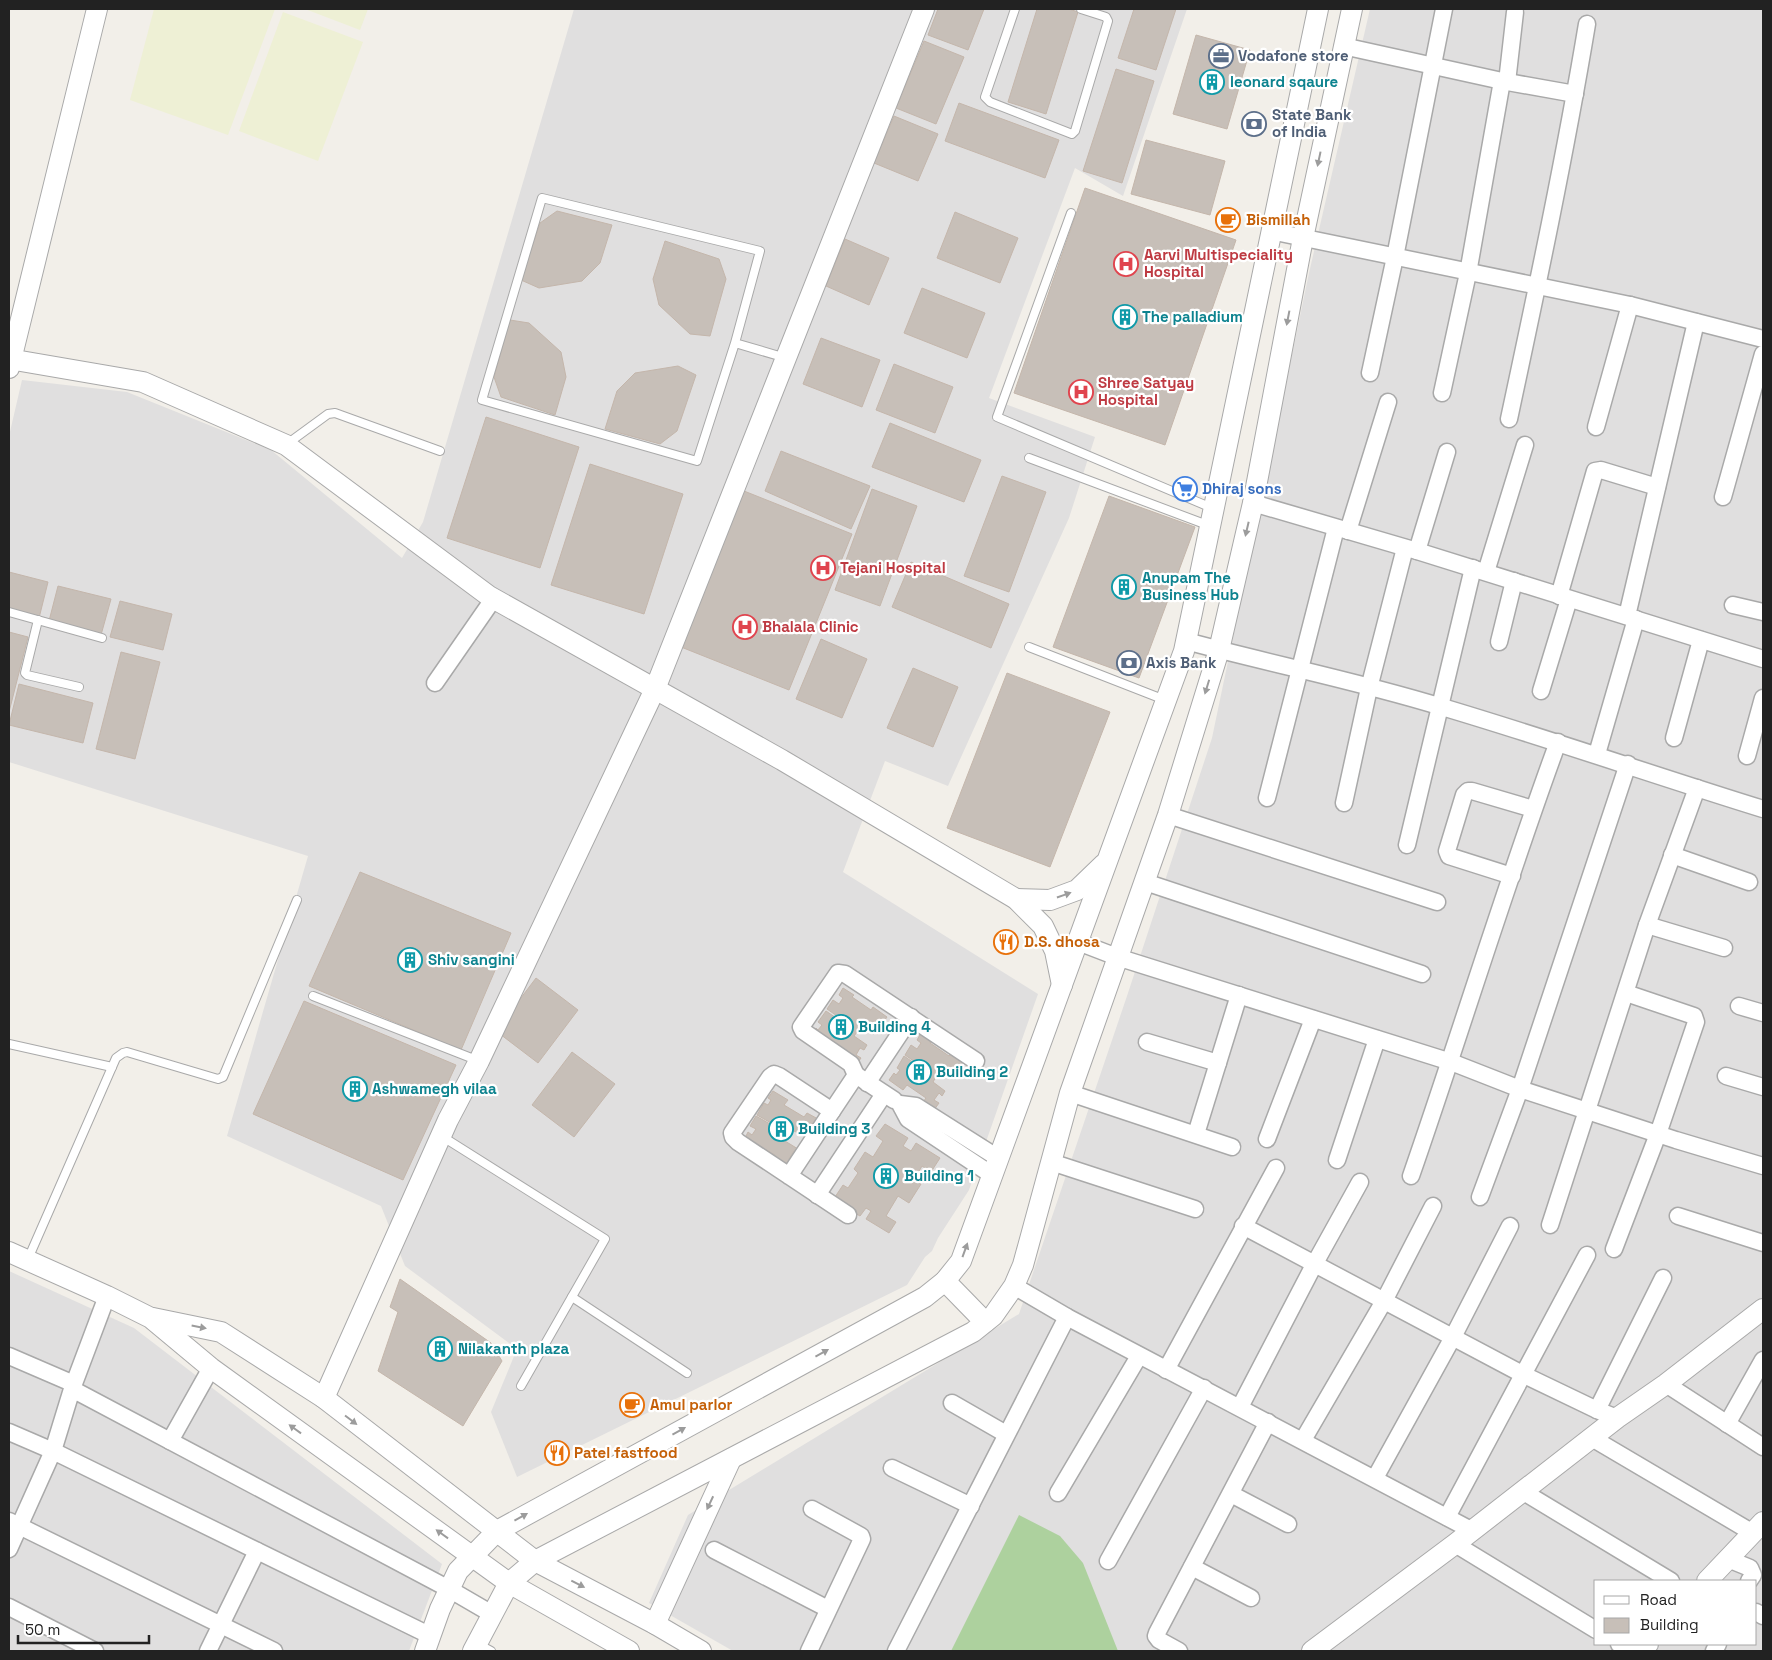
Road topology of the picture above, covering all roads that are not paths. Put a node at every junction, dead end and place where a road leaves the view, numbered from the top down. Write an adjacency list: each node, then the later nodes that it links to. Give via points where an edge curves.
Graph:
1 (97, 9): 26 (street)
2 (924, 9): 25 (street)
3 (1015, 9): 4 (lane, via 985,97 990,102 1072,134 1108,21 1106,17)
4 (1081, 9)
5 (1318, 9): 15 (street)
6 (1352, 9): 10 (street)
7 (1444, 9): 11 (street)
8 (1515, 12): 12 (street)
9 (1587, 24): 13 (street)
10 (1343, 46): 11 (street); 16 (street, one-way to 16)
11 (1433, 66): 12 (street); 17 (street)
12 (1505, 82): 13 (street); 18 (street)
13 (1575, 94): 19 (street)
14 (1071, 213): 40 (lane, via 997,416)
15 (1271, 231): 16 (street); 40 (street)
16 (1303, 238): 17 (street); 39 (street, one-way to 39)
17 (1395, 257): 18 (street); 27 (street)
18 (1468, 273): 19 (street); 28 (street)
19 (1537, 287): 20 (street); 30 (street)
20 (1630, 305): 21 (street); 31 (street)
21 (1696, 322): 22 (street); 37 (street)
22 (1763, 339)
23 (735, 342): 23 (lane, via 697,461 482,400 542,198 760,251); 25 (lane)
24 (1763, 354): 38 (street)
25 (786, 358): 63 (street)
26 (10, 362): 32 (street, via 143,382)
27 (1370, 373)
28 (1442, 393)
29 (1388, 402): 41 (street)
30 (1509, 419)
31 (1596, 427)
32 (286, 445): 34 (lane, via 328,414 335,413); 46 (street)
33 (1525, 445): 43 (street)
34 (440, 450)
35 (1447, 452): 42 (street)
36 (1029, 458): 40 (lane)
37 (1657, 487): 45 (street, via 1596,471); 50 (street)
38 (1723, 497)
39 (1253, 503): 41 (street); 57 (street, one-way to 57)
40 (1212, 518): 54 (street)
41 (1342, 530): 42 (street); 59 (street)
42 (1411, 549): 43 (street); 62 (street)
43 (1480, 570): 44 (street); 67 (street)
44 (1514, 581): 45 (street); 55 (street)
45 (1564, 597): 50 (street); 64 (street)
46 (494, 598): 60 (street); 63 (street)
47 (1733, 605): 49 (street)
48 (9, 612): 51 (lane)
49 (1763, 612)
50 (1632, 617): 53 (street); 70 (street)
51 (38, 620): 52 (lane); 61 (lane, via 25,673)
52 (102, 638)
53 (1701, 640): 58 (street); 68 (street)
54 (1186, 641): 57 (street); 66 (street)
55 (1499, 642)
56 (1030, 648): 66 (lane)
57 (1219, 650): 59 (street); 78 (street, one-way to 78)
58 (1763, 659)
59 (1300, 670): 62 (street); 74 (street)
60 (435, 683)
61 (79, 687)
62 (1369, 688): 67 (street); 75 (street)
63 (655, 689): 85 (street); 105 (street)
64 (1542, 691)
65 (1763, 698): 71 (street)
66 (1166, 700): 81 (street)
67 (1440, 706): 69 (street); 79 (street)
68 (1674, 738)
69 (1558, 742): 70 (street); 77 (street)
70 (1597, 754): 72 (street)
71 (1747, 756)
72 (1628, 764): 73 (street); 112 (street)
73 (1697, 788): 76 (street); 80 (street)
74 (1267, 798)
75 (1344, 804)
76 (1763, 809)
77 (1533, 810): 82 (street); 82 (street, via 1472,791 1464,795 1447,851 1449,856)
78 (1168, 815): 83 (street); 87 (street)
79 (1407, 845)
80 (1672, 856): 84 (street); 88 (street)
81 (1108, 860): 85 (street, one-way to 81, via 1050,900 1077,890); 89 (street)
82 (1512, 876): 106 (street)
83 (1145, 882): 91 (street); 92 (street)
84 (1749, 882)
85 (1016, 899): 93 (street, via 1043,926 1055,951)
86 (297, 900): 108 (lane, via 222,1078 127,1052 120,1054)
87 (1437, 902)
88 (1647, 925): 90 (street); 94 (street)
89 (1078, 942): 91 (street); 93 (street)
90 (1724, 948)
91 (1117, 957): 95 (street); 113 (street)
92 (1422, 974)
93 (1062, 985): 124 (street)
94 (1626, 993): 115 (street); 118 (street, via 1696,1019)
95 (1239, 995): 100 (street); 107 (street)
96 (313, 996): 105 (lane)
97 (1739, 1006): 98 (street)
98 (1763, 1014)
99 (912, 1017): 104 (street); 110 (street); 110 (street, via 844,974 835,976 801,1027 803,1032 851,1064)
100 (1314, 1019): 101 (street); 120 (street)
101 (1377, 1039): 106 (street); 122 (street)
102 (1146, 1042): 107 (street)
103 (9, 1044): 108 (lane)
104 (976, 1060)
105 (479, 1061): 119 (street)
106 (1451, 1062): 112 (street); 128 (street)
107 (1218, 1064): 117 (street)
108 (112, 1067): 143 (lane)
109 (1726, 1076): 111 (street)
110 (862, 1079): 114 (street); 116 (street)
111 (1763, 1087)
112 (1520, 1089): 115 (street); 131 (street)
113 (1070, 1093): 117 (street); 123 (street)
114 (884, 1094): 124 (street, via 900,1104 908,1119); 130 (street)
115 (1588, 1110): 118 (street); 136 (street)
116 (832, 1111): 127 (street); 127 (street, via 774,1074 732,1133 738,1142)
117 (1196, 1134): 121 (street)
118 (1658, 1134): 125 (street); 140 (street)
119 (441, 1136): 149 (lane, via 605,1239); 167 (street)
120 (1267, 1139)
121 (1232, 1147)
122 (1338, 1160)
123 (1051, 1162): 133 (street); 147 (street, via 1023,1265)
124 (995, 1166): 146 (street, one-way to 124, via 961,1260)
125 (1763, 1166)
126 (1276, 1168): 137 (street)
127 (789, 1176): 130 (street)
128 (1411, 1176)
129 (1360, 1182): 144 (street)
130 (817, 1195): 134 (street)
131 (1480, 1198)
132 (1433, 1206): 150 (street)
133 (1195, 1209)
134 (848, 1215)
135 (1678, 1216): 139 (street)
136 (1550, 1225)
137 (1243, 1226): 144 (street); 160 (street)
138 (1510, 1226): 155 (street)
139 (1763, 1243)
140 (1614, 1249)
141 (9, 1252): 143 (street)
142 (1587, 1255): 162 (street)
143 (28, 1261): 148 (street)
144 (1315, 1263): 150 (street); 169 (street)
145 (1663, 1278): 170 (street)
146 (945, 1282): 154 (street); 194 (street, one-way to 146, via 925,1297)
147 (1014, 1286): 152 (street); 154 (street)
148 (107, 1296): 153 (street); 165 (street)
149 (572, 1297): 161 (lane); 164 (lane)
150 (1384, 1301): 155 (street); 177 (street)
151 (1763, 1309): 163 (street)
152 (1066, 1317): 157 (street); 175 (street)
153 (151, 1318): 159 (street); 167 (street, one-way to 167, via 221,1332)
154 (985, 1322): 181 (street, via 973,1332)
155 (1453, 1337): 162 (street); 183 (street)
156 (9, 1356): 165 (street)
157 (1139, 1356): 160 (street); 185 (street)
158 (1763, 1360): 173 (street)
159 (211, 1368): 178 (street); 199 (street, one-way to 159)
160 (1166, 1370): 166 (street)
161 (688, 1373)
162 (1524, 1375): 170 (street); 189 (street)
163 (1666, 1384): 171 (street); 173 (street)
164 (521, 1386)
165 (73, 1387): 178 (street); 180 (street)
166 (1204, 1388): 169 (street); 202 (street)
167 (324, 1398): 194 (street, one-way to 194)
168 (952, 1403): 175 (street)
169 (1240, 1407): 172 (street)
170 (1597, 1410): 171 (street)
171 (1617, 1418): 176 (street)
172 (1268, 1422): 177 (street); 186 (street)
173 (1727, 1424): 179 (street)
174 (9, 1432): 180 (street)
175 (1006, 1434): 187 (street)
176 (1592, 1438): 184 (street); 192 (street)
177 (1303, 1440): 183 (street)
178 (170, 1441): 208 (street)
179 (1763, 1447)
180 (52, 1451): 190 (street); 198 (street)
181 (731, 1459): 201 (street); 213 (street, one-way to 213)
182 (892, 1468): 187 (street)
183 (1375, 1478): 189 (street)
184 (1522, 1491): 193 (street); 204 (street)
185 (1058, 1493)
186 (1231, 1494): 191 (street); 203 (street)
187 (971, 1506): 224 (street)
188 (812, 1509): 211 (street, via 862,1539)
189 (1447, 1517): 193 (street)
190 (14, 1523): 196 (street); 214 (street)
191 (1288, 1524)
192 (1758, 1528): 200 (street)
193 (1472, 1530): 195 (street)
194 (497, 1531): 199 (street); 201 (street)
195 (1455, 1544): 215 (street); 226 (street)
196 (9, 1549)
197 (714, 1550): 211 (street)
198 (257, 1551): 214 (street); 216 (street)
199 (472, 1555): 207 (street); 208 (street, via 458,1571)
200 (1728, 1559): 205 (street); 206 (street, via 1750,1568)
201 (535, 1561): 207 (street); 213 (street, one-way to 213)
202 (1108, 1561)
203 (1192, 1566): 209 (street); 225 (street, via 1156,1636)
204 (1669, 1580)
205 (1708, 1580)
206 (1750, 1580)
207 (509, 1583): 212 (street); 221 (street)
208 (449, 1589): 212 (street); 216 (street)
209 (1251, 1598)
210 (9, 1607): 218 (street)
211 (828, 1609): 223 (street)
212 (492, 1614): 217 (street)
213 (655, 1624): 222 (street)
214 (220, 1626): 219 (street); 220 (street)
215 (1594, 1629)
216 (428, 1644)
217 (480, 1648)
218 (94, 1651)
219 (208, 1651)
220 (274, 1651)
221 (629, 1651)
222 (701, 1651)
223 (809, 1651)
224 (896, 1651)
225 (1179, 1651)
226 (1312, 1651)

